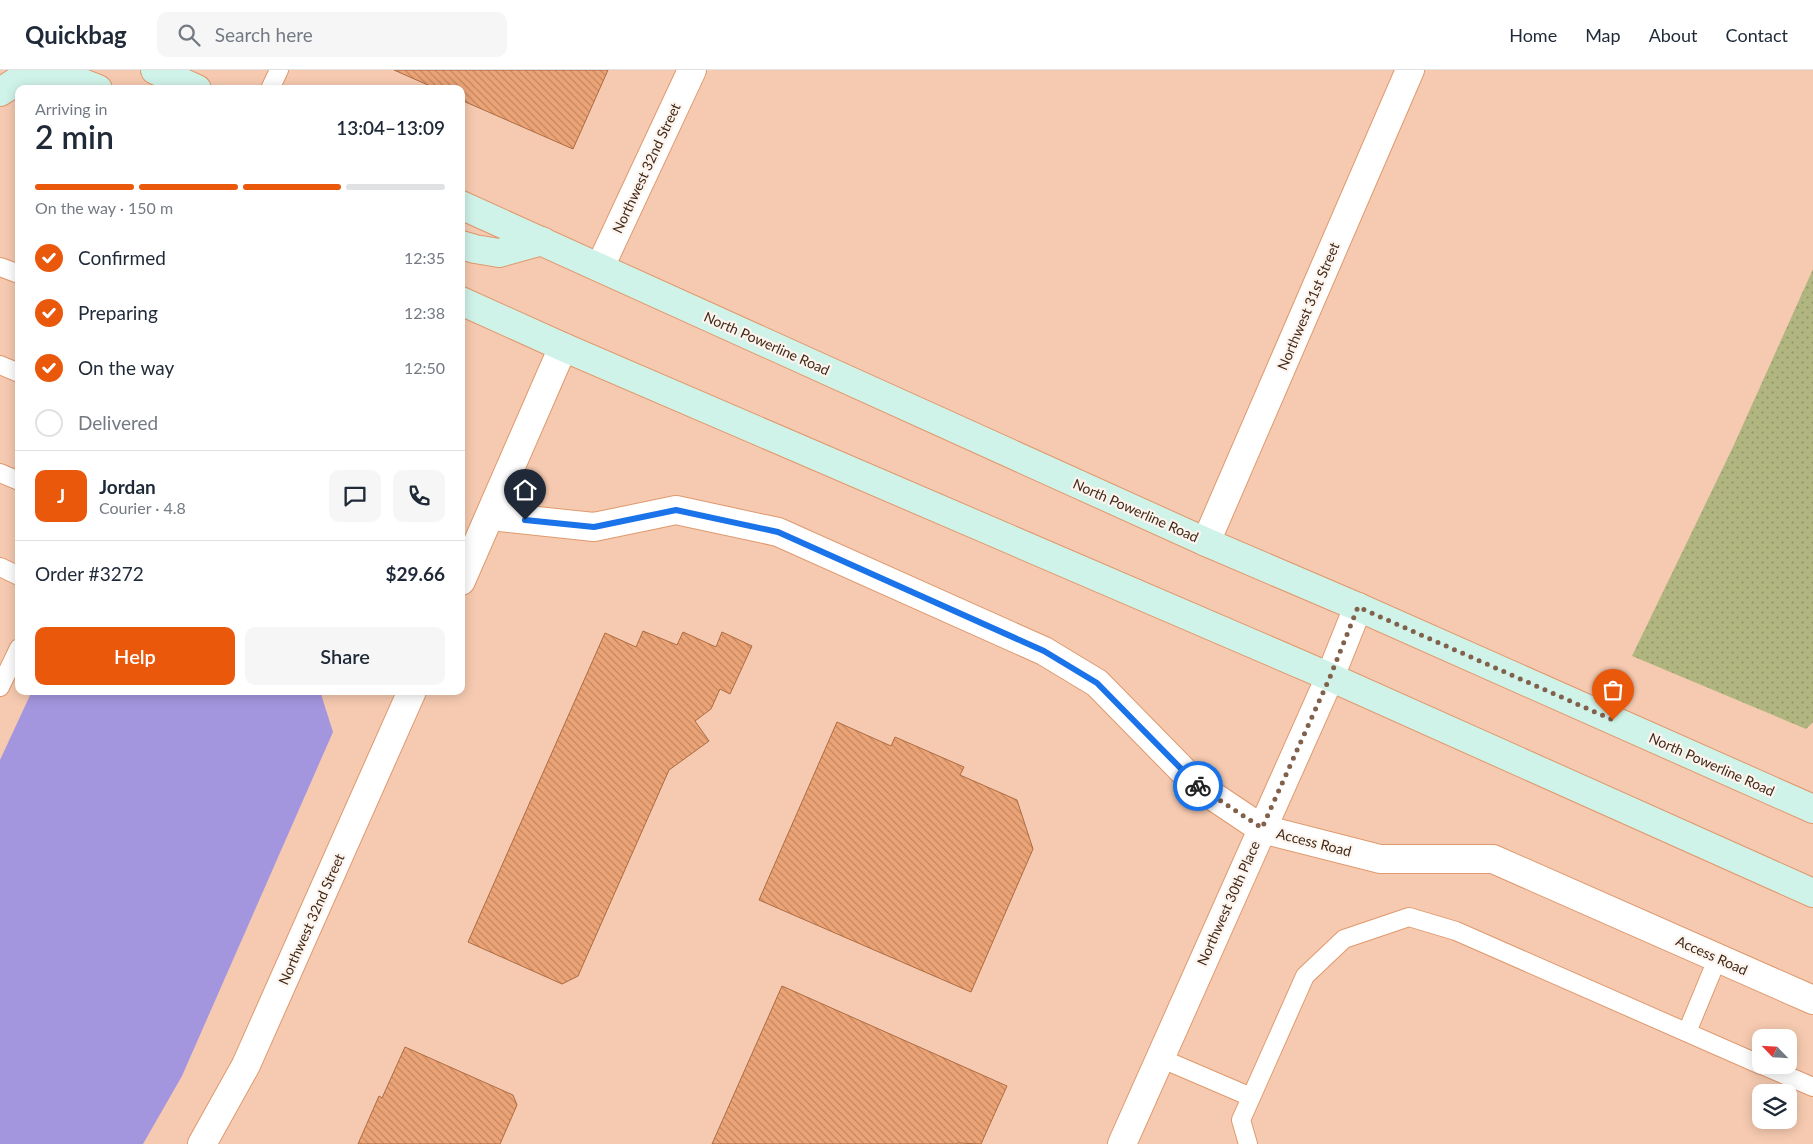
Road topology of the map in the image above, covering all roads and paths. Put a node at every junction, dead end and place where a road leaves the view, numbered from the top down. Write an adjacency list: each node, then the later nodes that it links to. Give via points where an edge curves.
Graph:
1 (154, 70): 5 (main road)
2 (692, 70): 12 (street, Northwest 32nd Street)
3 (1410, 70): 21 (street, Northwest 31st Street)
4 (88, 85): 6 (main road, via 60,74 33,71)
5 (188, 85)
6 (0, 93): 7 (main road)
7 (15, 100)
8 (465, 207): 9 (main road, North Powerline Road)
9 (542, 241): 10 (main road, via 499,253); 12 (main road, North Powerline Road)
10 (465, 246)
11 (0, 267): 13 (lane)
12 (600, 267): 21 (main road, North Powerline Road)
13 (15, 273)
14 (465, 303): 15 (main road)
15 (563, 347): 20 (street); 27 (main road)
16 (0, 365): 17 (lane)
17 (15, 371)
18 (0, 473): 19 (lane)
19 (15, 479)
20 (490, 516): 23 (street); 31 (street, Access Road, via 594,527 676,510 778,532 1044,651 1097,683 1198,786)
21 (1206, 542): 25 (main road, North Powerline Road)
22 (0, 568): 24 (lane)
23 (465, 572)
24 (15, 574)
25 (1358, 607): 27 (street, Northwest 30th Place); 30 (main road, North Powerline Road)
26 (15, 656): 28 (lane)
27 (1330, 677): 31 (street, Northwest 30th Place); 32 (main road)
28 (0, 688)
29 (410, 695): 41 (street, Northwest 32nd Street, via 246,1065)
30 (1813, 809)
31 (1262, 828): 33 (street, Access Road, via 1380,859 1492,859); 36 (street, Northwest 30th Place)
32 (1813, 893)
33 (1718, 958): 34 (street, Access Road); 35 (lane)
34 (1813, 1000)
35 (1687, 1032): 37 (lane); 40 (lane, via 1456,931 1409,917 1344,939 1304,976)
36 (1160, 1058): 40 (lane); 42 (street, Northwest 30th Place)
37 (1752, 1061)
38 (1782, 1074): 39 (lane)
39 (1813, 1088)
40 (1251, 1097): 43 (lane, via 1241,1120)
41 (202, 1144)
42 (1122, 1144)
43 (1248, 1144)

